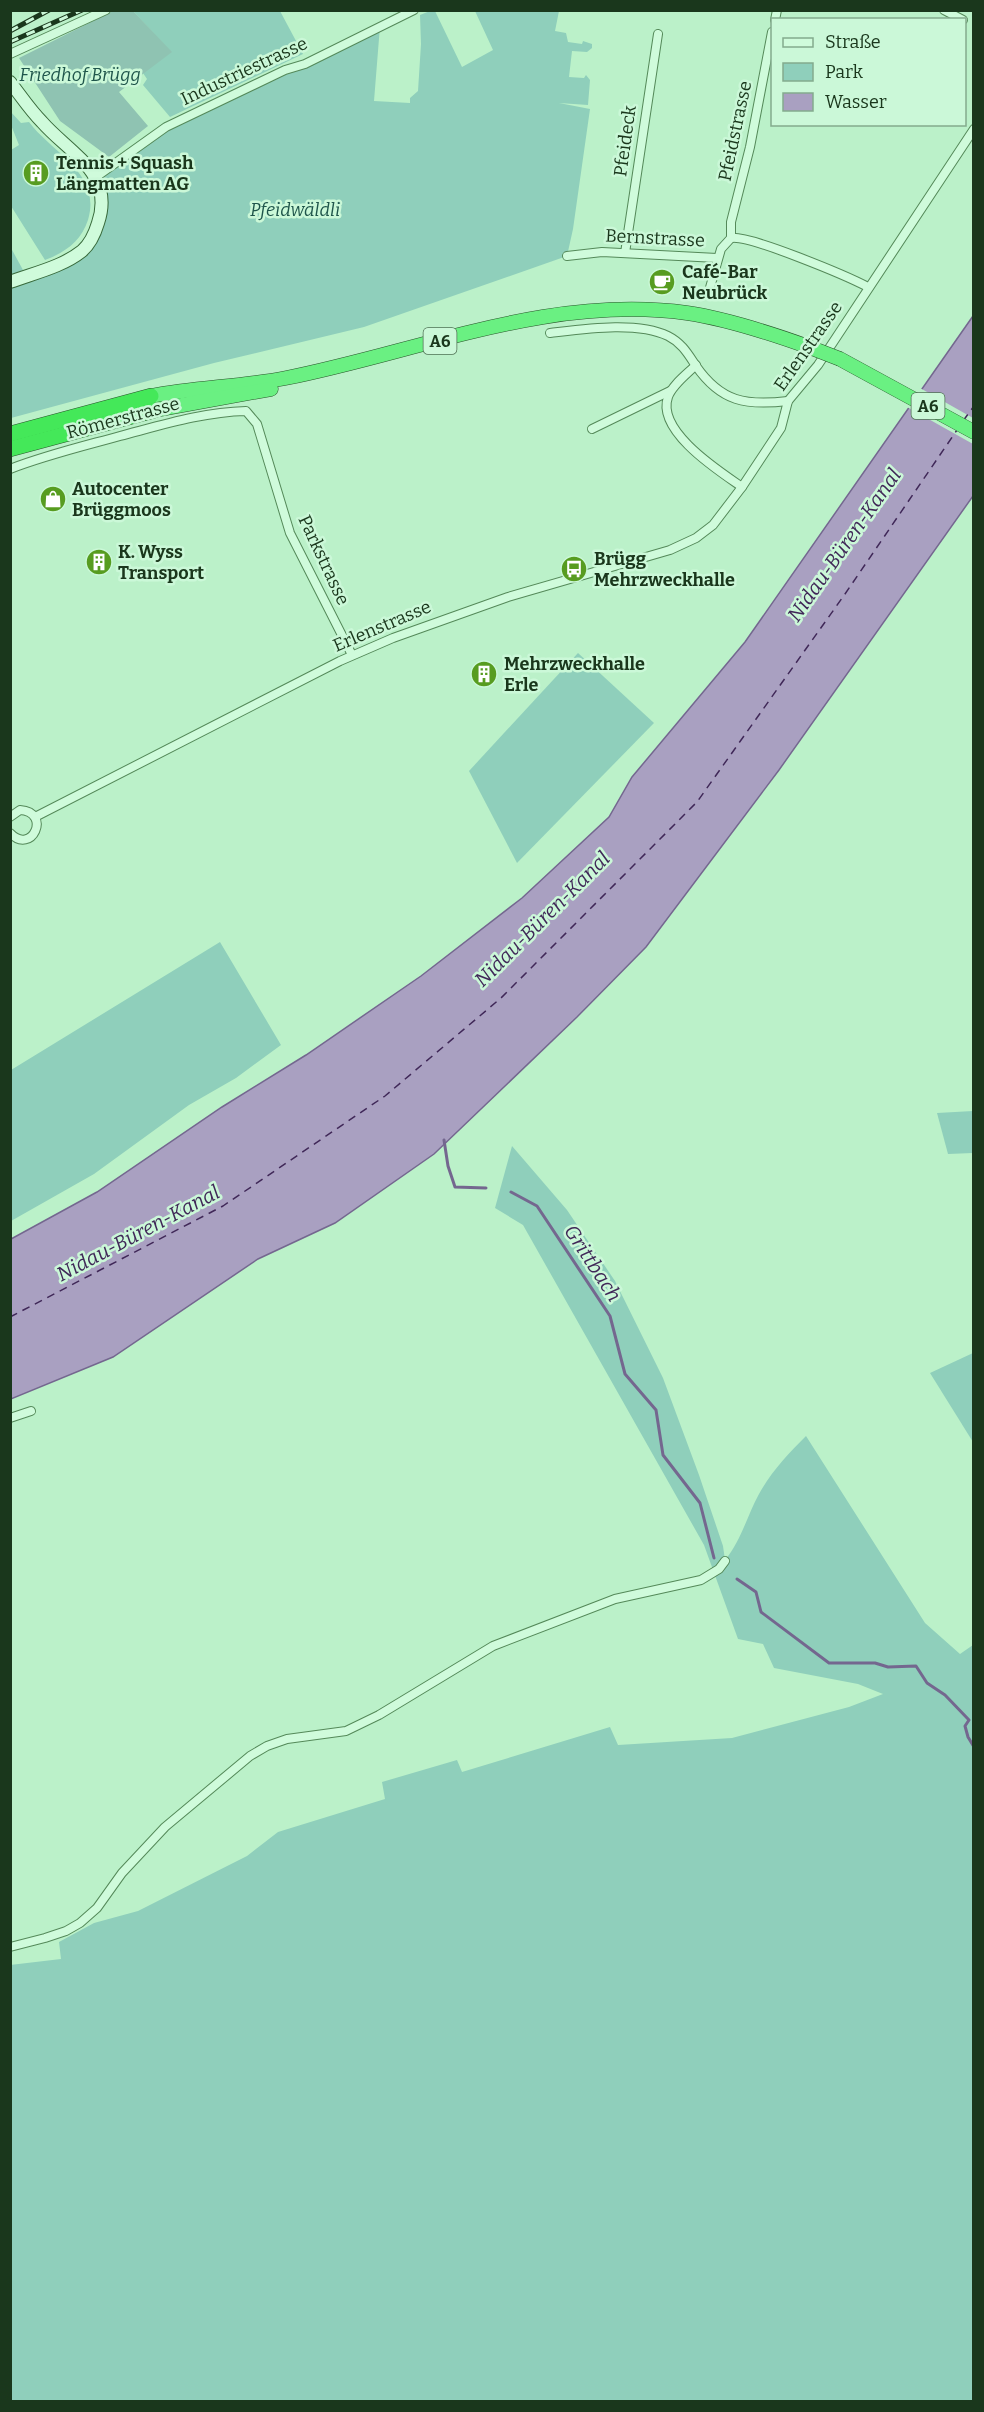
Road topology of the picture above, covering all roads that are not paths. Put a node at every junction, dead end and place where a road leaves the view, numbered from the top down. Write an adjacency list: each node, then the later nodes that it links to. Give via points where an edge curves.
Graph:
1 (106, 10): 7 (street)
2 (414, 10): 10 (street, Industriestrasse, via 166,127)
3 (944, 10): 4 (street)
4 (960, 18)
5 (658, 34): 12 (street, Pfeideck)
6 (771, 37): 11 (street, Pfeidstrasse, via 731,222)
7 (10, 54)
8 (10, 82): 10 (main road, via 42,123)
9 (974, 129): 16 (street, Erlenstrasse)
10 (96, 177): 15 (main road, via 100,217 87,245 66,260)
11 (731, 238): 14 (street, Bernstrasse, via 723,244); 16 (street, via 812,263)
12 (626, 253): 13 (street, Bernstrasse); 14 (street, Bernstrasse)
13 (567, 256)
14 (717, 258): 17 (street)
15 (10, 282)
16 (868, 287): 21 (street, Erlenstrasse, via 818,365)
17 (709, 291)
18 (550, 333): 19 (street, via 600,328 659,333 679,343)
19 (696, 365): 20 (street); 21 (street, via 713,387 739,401)
20 (670, 391): 24 (street); 29 (street, via 667,407 681,436 700,457)
21 (788, 401): 29 (street, Erlenstrasse, via 782,428)
22 (153, 403): 25 (highway, A6, bridge, via 197,388 286,378 569,314 597,310 667,312 730,323 809,346 882,380); 26 (highway, A6); 27 (highway, A6)
23 (246, 411): 28 (street, Römerstrasse, via 218,411); 30 (street, Parkstrasse, via 257,424 290,533)
24 (592, 429)
25 (974, 432)
26 (10, 434)
27 (10, 448)
28 (10, 469)
29 (742, 488): 30 (street, Erlenstrasse, via 713,525 682,545 446,617)
30 (352, 655): 32 (street, Erlenstrasse)
31 (10, 817): 32 (street, via 25,810)
32 (35, 817): 33 (street, via 37,827 29,838 20,839)
33 (10, 833)
34 (31, 1411): 35 (street)
35 (10, 1418)
36 (725, 1561): 37 (street, via 711,1575 684,1585 615,1599 493,1646 346,1731 287,1739 267,1746 165,1827 90,1915 66,1931)
37 (10, 1947)

